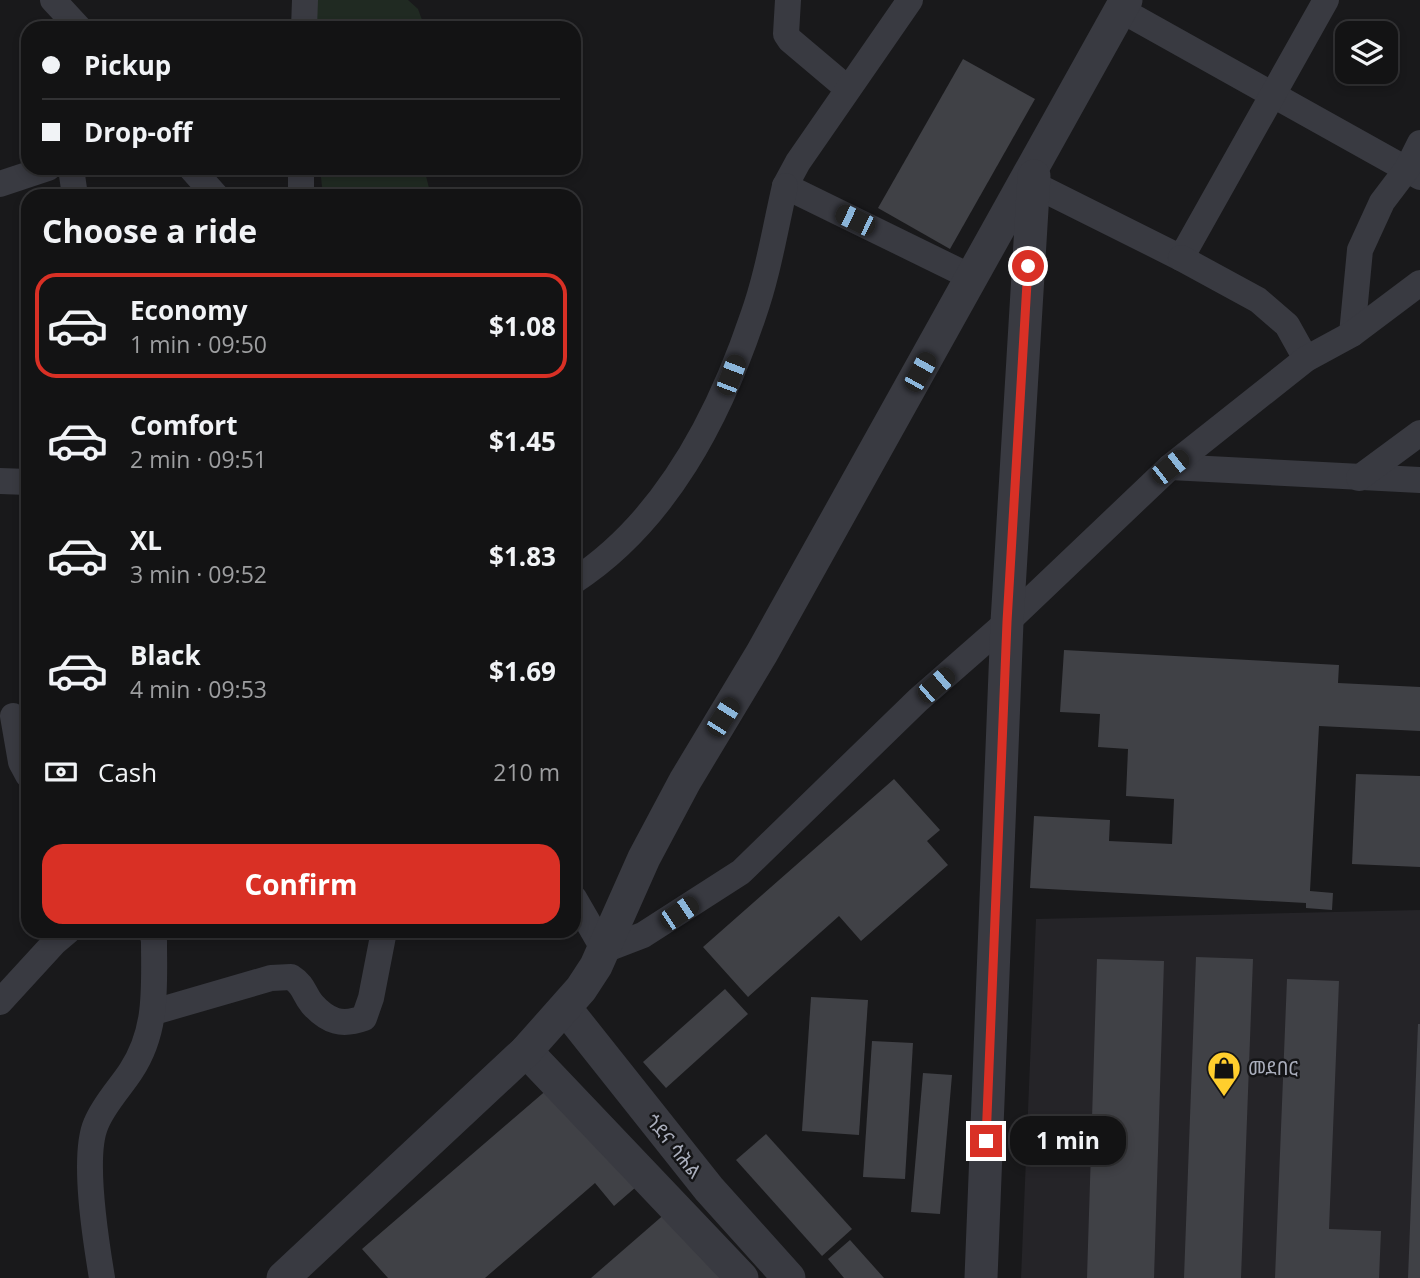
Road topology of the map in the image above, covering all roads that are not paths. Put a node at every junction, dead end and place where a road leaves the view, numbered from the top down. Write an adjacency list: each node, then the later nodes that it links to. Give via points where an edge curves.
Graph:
1 (53, 0): 7 (street)
2 (305, 0): 8 (street)
3 (788, 0): 9 (street, via 786,34 790,40)
4 (910, 0): 9 (street)
5 (1326, 0): 10 (street)
6 (1123, 5): 10 (street); 15 (street)
7 (72, 21)
8 (304, 21)
9 (848, 89): 17 (street)
10 (1271, 96): 12 (street); 19 (street)
11 (1420, 143): 12 (street)
12 (1413, 173): 22 (street, via 1382,202 1360,250)
13 (27, 175): 16 (street)
14 (197, 175): 18 (street)
15 (1034, 175): 19 (street); 20 (street); 31 (street)
16 (0, 184)
17 (785, 186): 20 (street); 30 (street, via 754,314 723,395 682,470 618,548)
18 (210, 189)
19 (1181, 258): 23 (street, via 1258,300 1287,325)
20 (972, 278): 38 (street, via 685,782 644,858)
21 (1420, 283): 22 (street)
22 (1352, 334): 23 (street)
23 (1306, 359): 25 (street)
24 (1420, 433): 26 (street)
25 (1170, 467): 26 (street); 31 (street)
26 (1359, 478): 27 (street)
27 (1420, 480)
28 (0, 481): 29 (street)
29 (21, 482)
30 (581, 576)
31 (1007, 622): 38 (street, via 918,700 741,872 643,935); 49 (street)
32 (14, 716): 33 (street)
33 (21, 762)
34 (581, 910): 38 (street)
35 (60, 938): 39 (street)
36 (153, 938): 41 (street)
37 (383, 938): 41 (street, via 364,1018 335,1022 311,1003 302,984 291,976)
38 (604, 950): 40 (street)
39 (0, 1002)
40 (566, 1009): 42 (street); 43 (street, ጎደና ሳሕል)
41 (154, 1012): 45 (street, via 133,1069 95,1125 90,1165)
42 (526, 1051): 44 (street, ጎደና ሳሕል); 46 (street)
43 (709, 1189): 44 (street); 48 (street, ጎደና ሳሕል)
44 (678, 1210): 47 (street, ጎደና ሳሕል)
45 (102, 1278)
46 (283, 1278)
47 (742, 1278)
48 (789, 1278)
49 (981, 1278)

